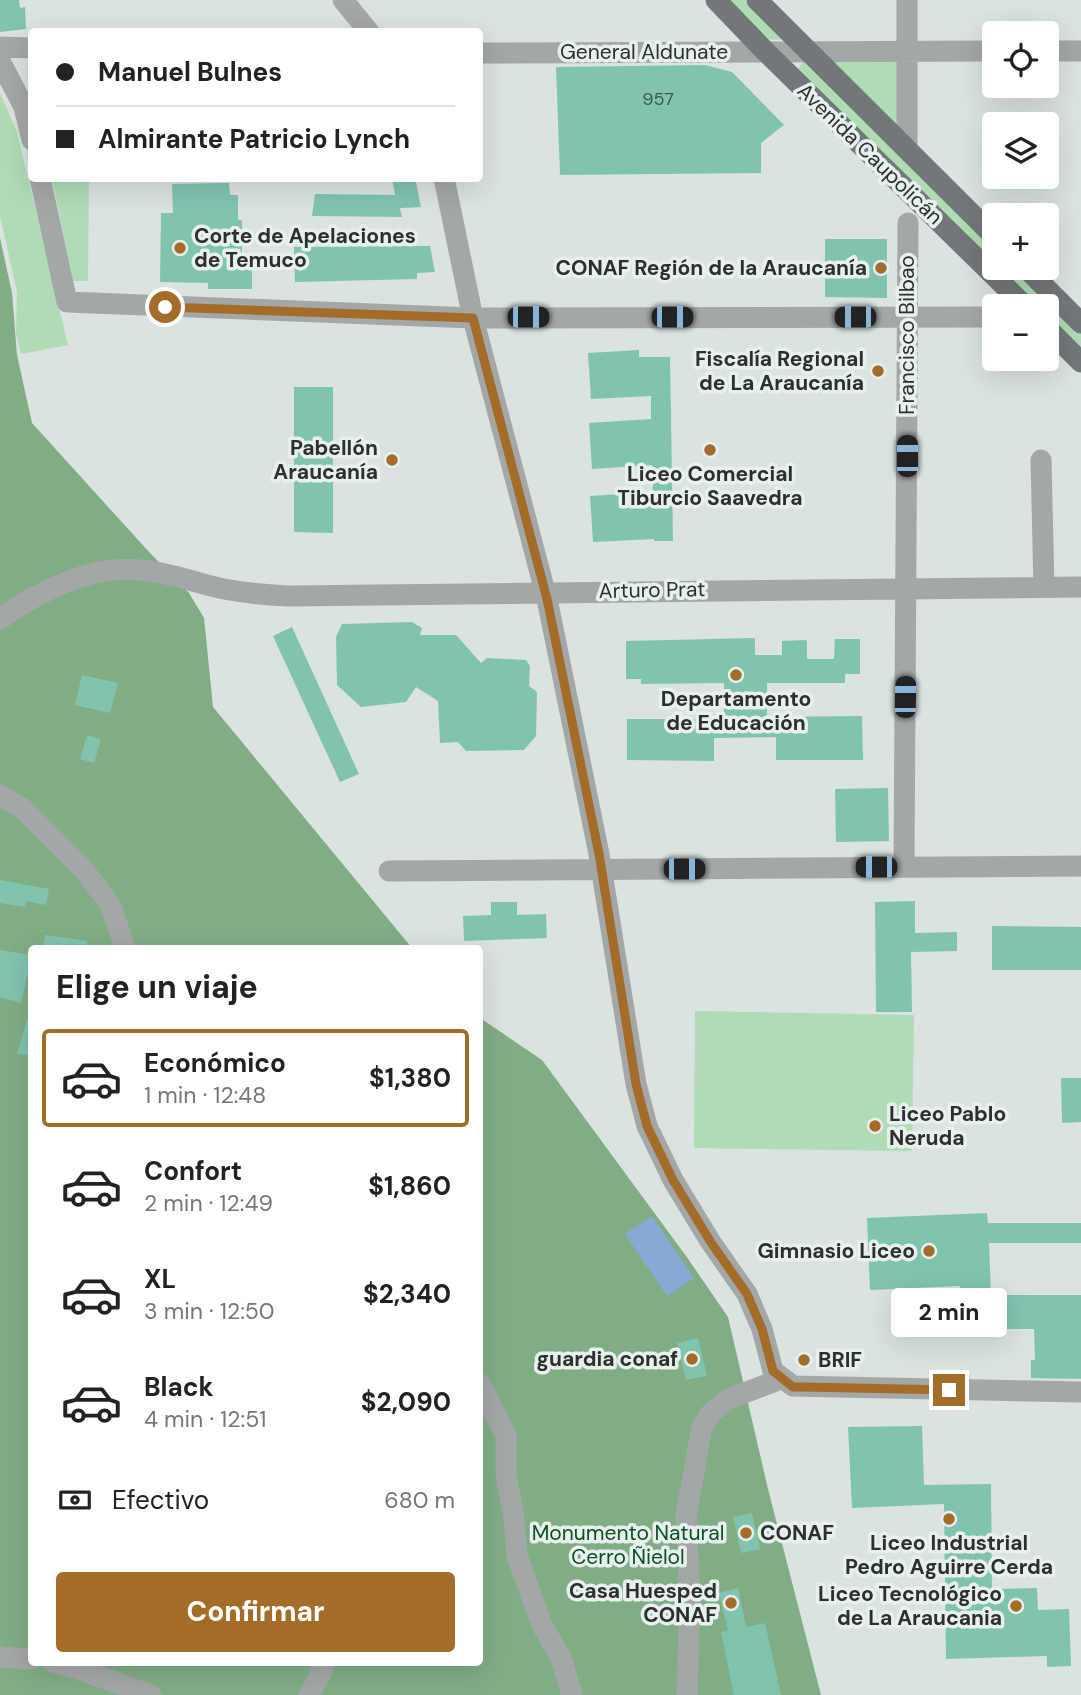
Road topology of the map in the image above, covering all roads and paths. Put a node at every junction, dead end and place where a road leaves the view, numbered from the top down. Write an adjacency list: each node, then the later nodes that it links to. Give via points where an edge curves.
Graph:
1 (343, 0): 5 (street)
2 (716, 0): 8 (main road, Avenida Caupolicán)
3 (757, 0): 9 (main road, Avenida Caupolicán)
4 (907, 0): 10 (street)
5 (366, 28)
6 (0, 47): 7 (street)
7 (28, 48)
8 (765, 51): 9 (street, General Aldunate); 14 (street, General Aldunate); 16 (main road, Avenida Caupolicán)
9 (809, 51): 10 (street, General Aldunate); 16 (street); 18 (main road, Avenida Caupolicán)
10 (907, 51): 11 (street, General Aldunate); 18 (street)
11 (982, 51)
12 (1059, 51): 13 (street)
13 (1081, 51)
14 (483, 53)
15 (0, 61): 17 (street)
16 (789, 74): 24 (main road, Avenida Caupolicán)
17 (28, 124)
18 (907, 148): 22 (main road, Avenida Caupolicán)
19 (41, 182): 29 (street, via 67,302)
20 (445, 182): 29 (street)
21 (908, 223): 27 (street, Francisco Bilbao)
22 (982, 224)
23 (1039, 280): 26 (main road)
24 (1016, 294)
25 (1059, 312): 26 (main road)
26 (1078, 316)
27 (907, 317): 28 (street); 29 (street); 34 (street, Francisco Bilbao)
28 (982, 317)
29 (473, 318): 36 (street)
30 (1059, 340): 31 (main road)
31 (1081, 362)
32 (1041, 460): 35 (street)
33 (1081, 586): 35 (street, Arturo Prat)
34 (907, 587): 35 (street, Arturo Prat); 36 (street, Arturo Prat); 40 (street, Francisco Bilbao)
35 (1044, 587)
36 (546, 592): 37 (street, Arturo Prat, via 288,596 223,589 139,569 79,577); 41 (street)
37 (0, 619)
38 (0, 795): 43 (street, via 22,807 83,869 111,906)
39 (1081, 866): 40 (street)
40 (904, 867): 41 (street)
41 (602, 870): 42 (street); 44 (street, via 636,1084 647,1126 673,1180 747,1294 762,1329 768,1360)
42 (389, 871)
43 (124, 945)
44 (781, 1379): 46 (street, via 793,1387); 54 (street, via 728,1399 702,1427 686,1515 690,1597)
45 (483, 1390): 53 (street, via 506,1436 506,1476 517,1556)
46 (1081, 1392)
47 (0, 1657): 48 (street)
48 (28, 1658)
49 (67, 1666): 51 (street)
50 (323, 1666): 52 (street)
51 (151, 1695)
52 (309, 1695)
53 (572, 1695)
54 (687, 1695)

